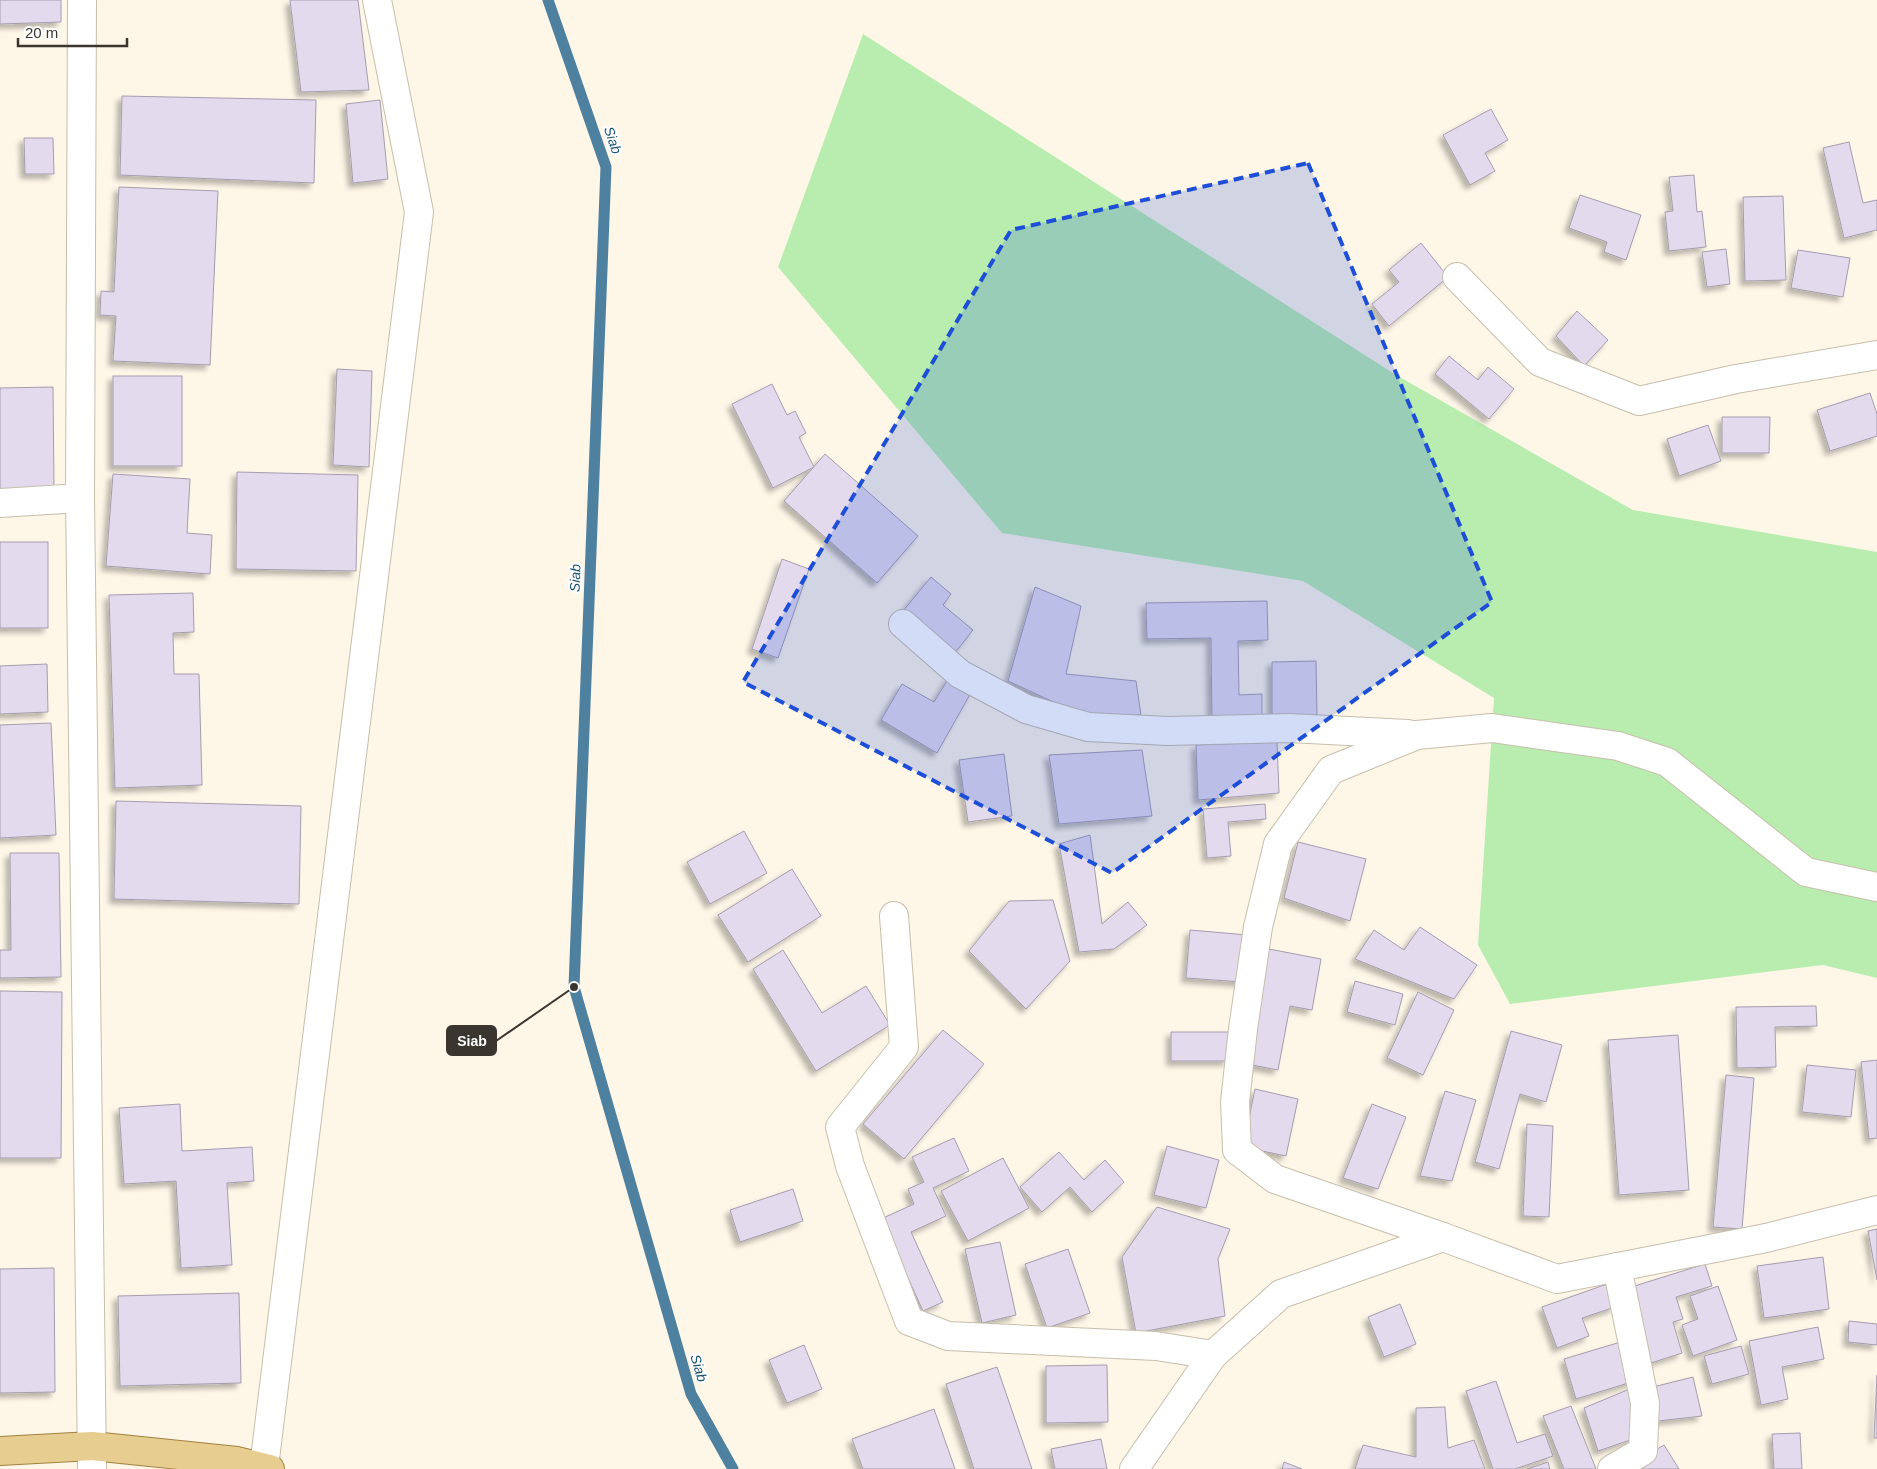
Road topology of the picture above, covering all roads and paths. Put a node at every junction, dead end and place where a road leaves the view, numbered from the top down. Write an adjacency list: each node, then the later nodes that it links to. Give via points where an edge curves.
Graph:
1 (82, 0): 5 (street)
2 (377, 0): 17 (street, via 419,212)
3 (1457, 277): 4 (street, via 1540,362 1639,400 1736,379)
4 (1877, 355)
5 (80, 498): 6 (street); 16 (street)
6 (0, 503)
7 (903, 624): 8 (street, via 960,674 1026,710 1088,727 1168,731 1289,728)
8 (1417, 735): 9 (street, via 1492,728 1618,746 1667,762 1806,872); 12 (street, via 1331,770 1278,844 1258,927 1242,1038 1235,1102 1237,1150 1275,1179)
9 (1877, 887)
10 (894, 916): 14 (street, via 904,1046 840,1127 850,1166 909,1321 948,1336 1156,1346)
11 (1877, 1210): 13 (street, via 1766,1238)
12 (1443, 1237): 13 (street, via 1558,1279); 14 (street, via 1281,1294)
13 (1617, 1267): 19 (street, via 1645,1403 1643,1451)
14 (1213, 1355): 18 (street)
15 (0, 1451): 16 (main road)
16 (92, 1457): 17 (main road, via 237,1460)
17 (267, 1468)
18 (1134, 1469)
19 (1612, 1469)

